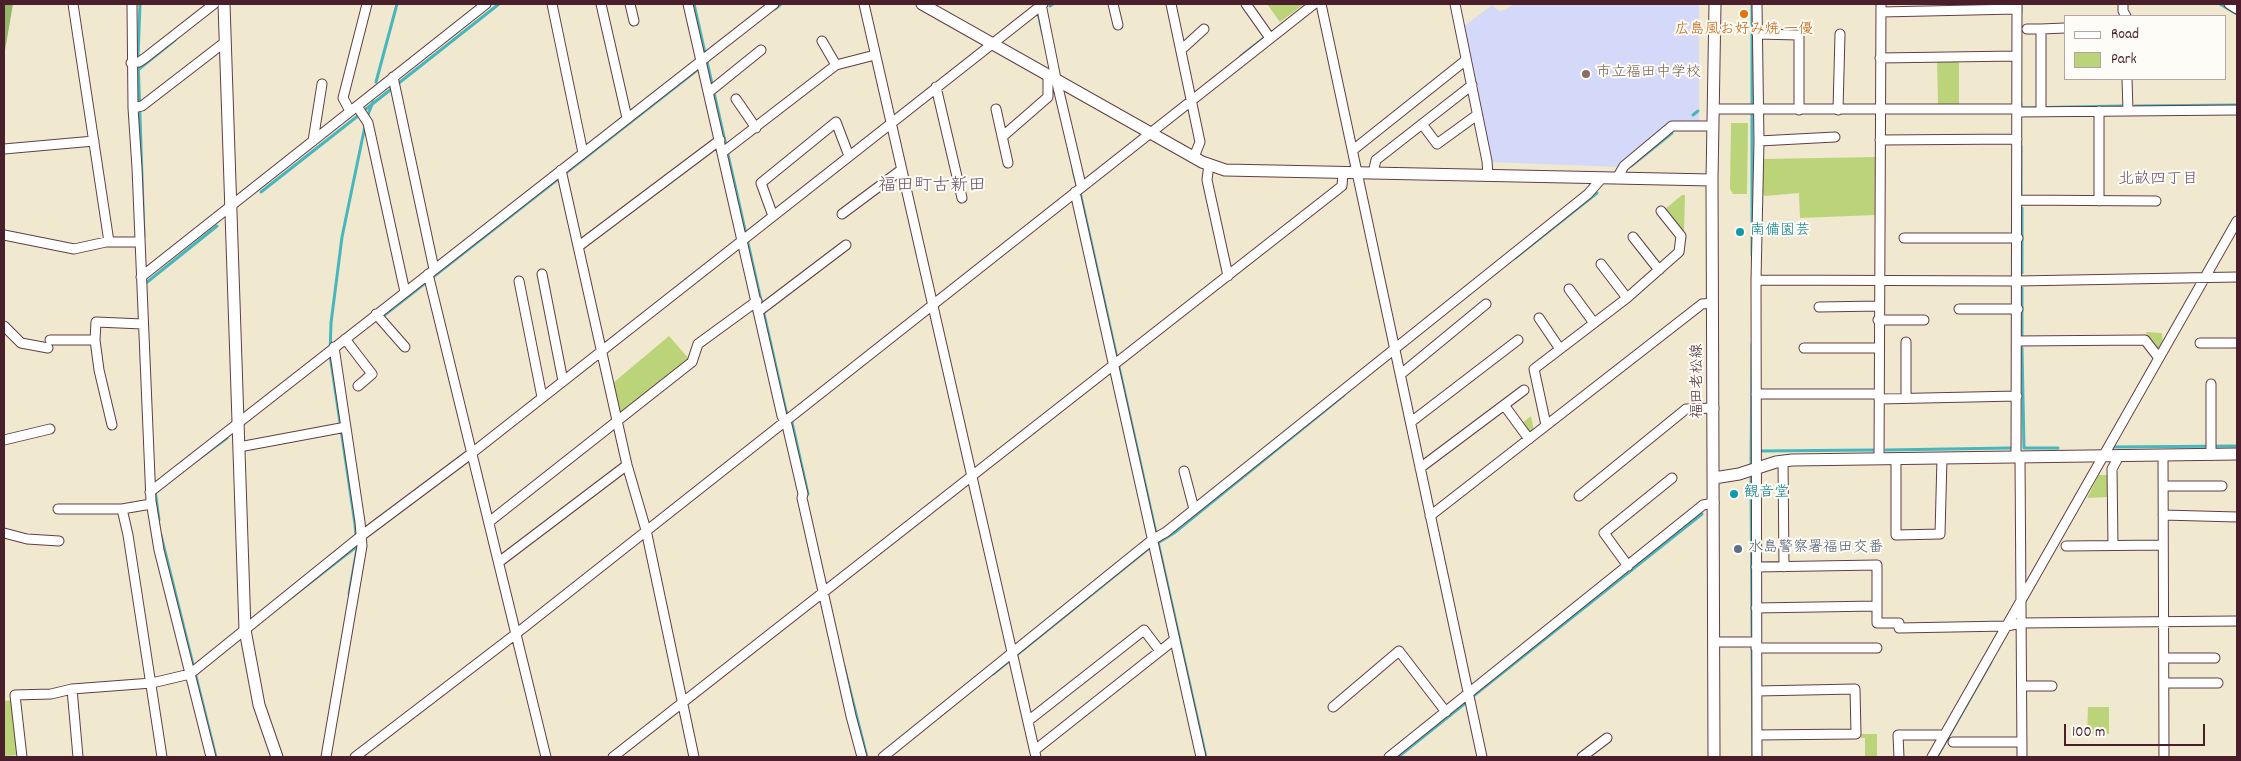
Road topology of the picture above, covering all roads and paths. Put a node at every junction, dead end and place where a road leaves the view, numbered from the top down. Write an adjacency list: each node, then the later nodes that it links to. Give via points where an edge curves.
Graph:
1 (74, 4): 82 (street)
2 (132, 4): 46 (street)
3 (214, 4): 46 (street)
4 (224, 4): 37 (street)
5 (367, 4): 58 (street, via 343,98)
6 (486, 4): 50 (street)
7 (552, 4): 88 (street)
8 (602, 4): 71 (street)
9 (630, 4): 27 (street)
10 (688, 4): 45 (street)
11 (774, 4): 45 (street)
12 (864, 4): 41 (street)
13 (922, 4): 38 (street)
14 (1042, 4): 38 (street); 48 (street)
15 (1113, 4): 28 (street)
16 (1171, 4): 40 (street)
17 (1246, 4): 35 (street)
18 (1314, 4): 35 (street)
19 (1321, 4): 86 (street)
20 (1715, 4): 60 (street, 福田老松線)
21 (1757, 4): 33 (street)
22 (2229, 4): 26 (street)
23 (1457, 5): 44 (street)
24 (2017, 6): 25 (street); 42 (street)
25 (1881, 8): 43 (street)
26 (2237, 9)
27 (634, 20)
28 (1118, 26)
29 (2028, 28): 32 (street)
30 (2064, 28): 32 (street)
31 (1204, 29): 40 (street)
32 (2042, 29): 69 (street)
33 (1757, 34): 61 (street); 62 (street, via 1799,35)
34 (1840, 34): 63 (street)
35 (1270, 38): 56 (street)
36 (822, 40): 47 (street)
37 (226, 42): 57 (street); 107 (street)
38 (992, 43): 48 (street); 54 (street)
39 (761, 50): 53 (street)
40 (1181, 50): 56 (street)
41 (875, 55): 47 (street); 72 (street)
42 (2017, 56): 43 (street); 65 (street)
43 (1880, 58): 64 (street)
44 (1466, 60): 52 (street); 86 (street)
45 (703, 61): 53 (street); 71 (street)
46 (135, 62): 57 (street)
47 (836, 65): 75 (street)
48 (1052, 77): 76 (street); 77 (street, via 1048,97); 102 (street)
49 (2128, 80): 68 (street)
50 (394, 83): 58 (street); 124 (street)
51 (322, 84): 83 (street)
52 (1472, 85): 70 (street); 73 (street)
53 (712, 90): 80 (street)
54 (937, 90): 72 (street); 103 (street)
55 (736, 99): 75 (street)
56 (1191, 100): 76 (street); 90 (street, via 1200,142)
57 (137, 107): 118 (street)
58 (353, 109): 83 (street); 134 (street, via 366,119)
59 (996, 109): 77 (street)
60 (1714, 109): 61 (street); 74 (street, 福田老松線)
61 (1758, 110): 62 (street); 84 (street)
62 (1799, 110): 63 (street)
63 (1838, 110): 64 (street)
64 (1880, 110): 65 (street); 81 (street)
65 (2017, 110): 69 (street); 79 (street)
66 (2237, 110): 68 (street)
67 (2098, 111): 68 (street); 69 (street); 105 (street)
68 (2128, 111)
69 (2041, 112)
70 (1478, 115): 73 (street, via 1437,144); 98 (street)
71 (628, 118): 88 (street)
72 (890, 123): 89 (street); 93 (street)
73 (1422, 124): 96 (street, via 1376,160)
74 (1713, 126): 100 (street, via 1672,126 1624,166); 101 (street, 福田老松線)
75 (756, 128): 87 (street)
76 (1150, 132): 90 (street); 102 (street)
77 (1002, 137): 91 (street)
78 (1835, 138): 84 (street)
79 (2018, 139): 81 (street); 104 (street)
80 (720, 140): 87 (street); 120 (street)
81 (1880, 140): 130 (street)
82 (94, 141): 85 (street); 117 (street)
83 (313, 141): 107 (street)
84 (1759, 141): 129 (street)
85 (4, 149)
86 (1353, 150): 95 (street)
87 (725, 151): 113 (street)
88 (583, 153): 97 (street)
89 (849, 156): 110 (street); 110 (street, via 836,122 761,183)
90 (1194, 157): 92 (street)
91 (1008, 163)
92 (1209, 164): 94 (street, via 1225,170); 126 (street, via 1206,180)
93 (901, 170): 109 (street); 139 (street)
94 (1343, 172): 95 (street); 126 (street, via 1342,186)
95 (1357, 172): 96 (street); 164 (street)
96 (1373, 173): 98 (street)
97 (562, 174): 120 (street); 124 (street)
98 (1488, 176): 99 (street)
99 (1602, 178): 100 (street); 164 (street, via 1588,194)
100 (1617, 178): 101 (street)
101 (1712, 180): 137 (street, 福田老松線)
102 (1078, 188): 139 (street); 167 (street)
103 (962, 198)
104 (2018, 200): 105 (street); 116 (street)
105 (2099, 201): 106 (street)
106 (2156, 201)
107 (230, 206): 125 (street); 182 (street)
108 (1661, 211): 122 (street, via 1681,236 1679,252)
109 (842, 214)
110 (773, 216): 113 (street)
111 (2237, 221): 128 (street)
112 (4, 235): 117 (street, via 74,249)
113 (746, 237): 136 (street); 165 (street)
114 (1633, 237): 122 (street)
115 (1904, 238): 116 (street)
116 (2018, 238): 132 (street)
117 (109, 242): 118 (street)
118 (140, 242): 125 (street)
119 (846, 245): 144 (street)
120 (579, 246): 165 (street)
121 (1601, 264): 135 (street)
122 (1659, 270): 135 (street)
123 (542, 274): 169 (street)
124 (430, 275): 134 (street); 192 (street)
125 (141, 276): 150 (street)
126 (1228, 276): 167 (street)
127 (2237, 278): 128 (street)
128 (2207, 279): 132 (street); 166 (street)
129 (1756, 280): 130 (street); 173 (street)
130 (1878, 280): 132 (street); 140 (street)
131 (519, 281): 176 (street)
132 (2018, 281): 143 (street)
133 (1569, 289): 149 (street)
134 (405, 292): 145 (street)
135 (1627, 298): 149 (street)
136 (756, 301): 144 (street); 183 (street, via 698,344 692,362)
137 (1713, 303): 179 (street, 福田老松線); 184 (street, via 1702,304)
138 (1486, 304): 168 (street)
139 (932, 306): 180 (street); 206 (street)
140 (1878, 306): 141 (street); 147 (street)
141 (1819, 307)
142 (1959, 309): 143 (street)
143 (2018, 309): 155 (street)
144 (762, 310): 180 (street)
145 (379, 317): 154 (street); 159 (street)
146 (1539, 318): 162 (street)
147 (1878, 320): 148 (street); 161 (street)
148 (1924, 320)
149 (1594, 323): 162 (street)
150 (143, 324): 152 (street, via 96,322); 211 (street)
151 (4, 326): 152 (street, via 21,343)
152 (95, 340): 185 (street)
153 (1518, 340): 181 (street)
154 (346, 341): 163 (street); 171 (street, via 372,374)
155 (2017, 341): 166 (street, via 2145,340); 175 (street)
156 (1906, 342): 177 (street)
157 (2200, 343): 158 (street)
158 (2237, 343)
159 (405, 347)
160 (1804, 348): 161 (street)
161 (1878, 348): 174 (street)
162 (1560, 349): 184 (street, via 1534,369)
163 (333, 350): 182 (street); 186 (street)
164 (1394, 352): 168 (street); 217 (street)
165 (601, 355): 169 (street); 183 (street)
166 (2159, 358): 195 (street)
167 (1117, 363): 206 (street); 226 (street)
168 (1401, 374): 181 (street)
169 (563, 382): 176 (street)
170 (2211, 384): 194 (street)
171 (358, 386)
172 (1524, 390): 178 (street)
173 (1756, 394): 174 (street); 204 (street)
174 (1878, 396): 177 (street); 200 (street)
175 (2017, 396): 177 (street); 197 (street)
176 (542, 397): 192 (street)
177 (1906, 398)
178 (1504, 405): 188 (street); 203 (street)
179 (1714, 408): 208 (street, 福田老松線); 212 (street, via 1686,409)
180 (787, 418): 222 (street); 234 (street, via 802,498)
181 (1411, 422): 203 (street)
182 (238, 423): 190 (street); 211 (street)
183 (617, 423): 202 (street); 221 (street)
184 (1546, 425): 188 (street)
185 (112, 426)
186 (342, 427): 190 (street); 224 (street)
187 (50, 429): 189 (street)
188 (1529, 439): 219 (street)
189 (4, 440)
190 (239, 447): 241 (street)
191 (2237, 454): 194 (street)
192 (471, 455): 221 (street); 224 (street)
193 (2163, 455): 194 (street); 196 (street); 209 (street)
194 (2211, 455)
195 (2102, 456): 196 (street); 197 (street); 235 (street)
196 (2119, 456): 227 (street, via 2112,470)
197 (2018, 457): 199 (street); 235 (street)
198 (1896, 458): 199 (street); 199 (street, via 1896,535 1940,534); 200 (street)
199 (1942, 458)
200 (1879, 459): 201 (street)
201 (1783, 461): 204 (street); 232 (street)
202 (627, 465): 222 (street); 230 (street)
203 (1420, 468): 219 (street)
204 (1756, 469): 208 (street); 233 (street)
205 (1184, 471): 217 (street)
206 (971, 477): 234 (street); 248 (street)
207 (1672, 478): 231 (street, via 1604,533)
208 (1714, 478): 213 (street, 福田老松線)
209 (2163, 486): 210 (street); 218 (street)
210 (2222, 486)
211 (153, 489): 214 (street)
212 (1579, 496)
213 (1714, 502): 231 (street, via 1703,505); 244 (street, 福田老松線)
214 (151, 504): 216 (street); 251 (street, via 159,550)
215 (58, 508): 216 (street)
216 (122, 508): 252 (street)
217 (1194, 509): 226 (street)
218 (2163, 515): 220 (street); 228 (street)
219 (1430, 516): 259 (street)
220 (2237, 517)
221 (489, 522): 230 (street)
222 (646, 530): 242 (street); 260 (street)
223 (4, 533): 225 (street, via 27,539)
224 (359, 538): 241 (street); 275 (street, via 362,546)
225 (59, 540)
226 (1155, 541): 243 (street); 248 (street)
227 (2113, 545): 228 (street); 229 (street)
228 (2163, 545): 239 (street)
229 (2066, 546)
230 (499, 562): 242 (street)
231 (1628, 566): 259 (street)
232 (1784, 566): 233 (street); 236 (street, via 1877,565)
233 (1756, 567): 237 (street)
234 (825, 591): 260 (street); 280 (street)
235 (2021, 605): 240 (street); 240 (street)
236 (1877, 606): 237 (street); 240 (street, via 1877,623 1899,623 1899,628)
237 (1756, 608): 245 (street)
238 (2237, 622): 239 (street)
239 (2164, 623): 240 (street); 249 (street)
240 (2013, 625): 255 (street); 265 (street)
241 (245, 630): 251 (street); 274 (street, via 260,705)
242 (514, 635): 276 (street); 277 (street)
243 (1174, 640): 247 (street); 282 (street)
244 (1714, 642): 245 (street); 286 (street, 福田老松線)
245 (1756, 645): 246 (street); 258 (street)
246 (1877, 648)
247 (1160, 651): 263 (street, via 1144,630); 269 (street)
248 (1014, 655): 263 (street); 281 (street)
249 (2164, 658): 250 (street); 254 (street)
250 (2215, 658)
251 (193, 671): 252 (street); 273 (street)
252 (152, 683): 257 (street); 272 (street)
253 (2218, 683): 254 (street)
254 (2164, 684): 291 (street)
255 (2022, 686): 256 (street); 268 (street)
256 (2052, 686)
257 (72, 689): 270 (street, via 51,694 15,695); 271 (street)
258 (1757, 691): 264 (street); 264 (street, via 1855,689 1856,734)
259 (1466, 695): 262 (street); 284 (street)
260 (681, 705): 278 (street); 279 (street)
261 (1333, 707): 262 (street, via 1399,651)
262 (1446, 712): 283 (street)
263 (1028, 721): 269 (street)
264 (1757, 735): 287 (street)
265 (1944, 735): 288 (street, via 1898,735); 289 (street)
266 (1607, 738): 285 (street)
267 (1953, 742): 268 (street)
268 (2022, 742): 290 (street)
269 (1036, 754)
270 (22, 757)
271 (78, 757)
272 (162, 757)
273 (211, 757)
274 (277, 757)
275 (326, 757)
276 (355, 757)
277 (546, 757)
278 (613, 757)
279 (694, 757)
280 (862, 757)
281 (883, 757)
282 (1201, 757)
283 (1390, 757)
284 (1482, 757)
285 (1582, 757)
286 (1714, 757)
287 (1757, 757)
288 (1899, 757)
289 (1932, 757)
290 (2022, 757)
291 (2164, 757)

